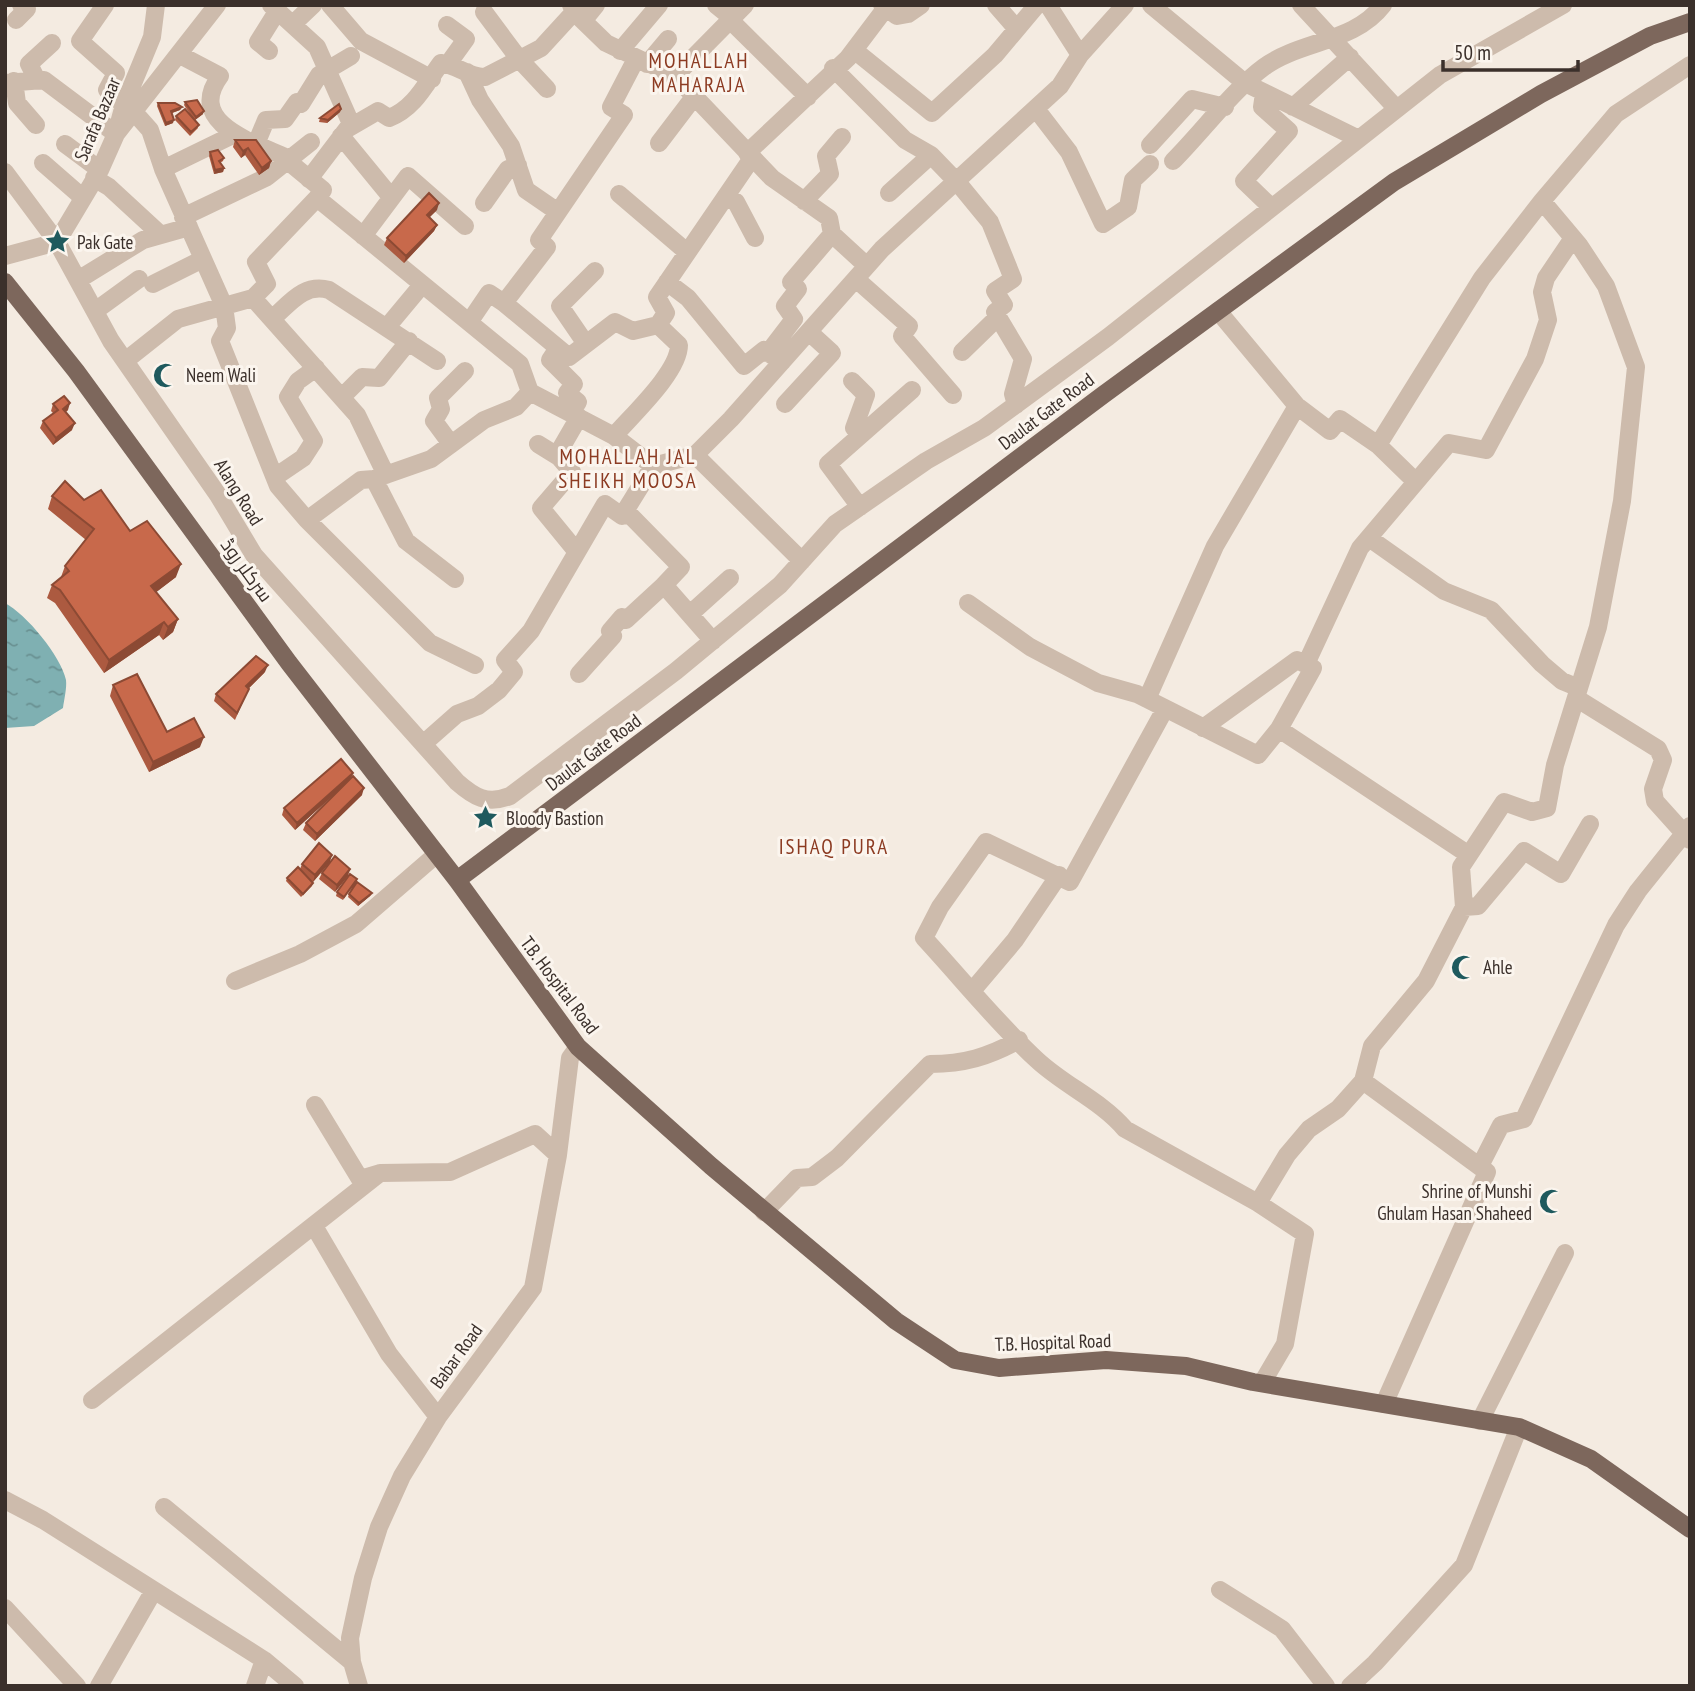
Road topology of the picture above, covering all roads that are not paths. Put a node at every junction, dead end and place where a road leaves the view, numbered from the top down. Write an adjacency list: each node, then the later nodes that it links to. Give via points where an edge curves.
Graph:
1 (105, 5): 56 (street, via 80,41 116,73 107,90)
2 (156, 5): 56 (street, Sarafa Bazaar, via 152,37)
3 (217, 5): 33 (street)
4 (313, 5): 25 (street)
5 (330, 5): 46 (street, via 361,41)
6 (596, 5): 22 (street)
7 (659, 5): 37 (street)
8 (716, 5): 23 (street)
9 (921, 5): 18 (street, via 897,16)
10 (996, 5): 27 (street)
11 (1037, 5): 27 (street)
12 (1048, 5): 34 (street)
13 (1125, 5): 34 (street)
14 (1151, 5): 48 (street)
15 (1301, 5): 28 (street)
16 (1384, 5): 28 (street, via 1373,19)
17 (1563, 5): 21 (street)
18 (883, 7): 31 (street)
19 (274, 8): 25 (street); 32 (street, via 258,42)
20 (483, 8): 38 (street)
21 (1540, 10): 55 (street)
22 (576, 13): 37 (street, via 606,43); 38 (street, via 541,48)
23 (736, 14): 44 (street); 52 (street)
24 (1690, 22): 113 (main road, Daulat Gate Road, via 1650,36 1541,94 1394,182)
25 (293, 24): 42 (street, via 317,47)
26 (447, 25): 39 (street, via 466,38)
27 (1016, 28): 31 (street, via 995,55 932,113)
28 (1333, 38): 36 (street); 48 (street, via 1266,65)
29 (668, 39): 37 (street)
30 (52, 43): 45 (street, via 29,64)
31 (854, 50): 41 (street)
32 (269, 51)
33 (180, 55): 56 (street); 61 (street, via 220,76 210,90 211,107 219,122)
34 (1080, 55): 57 (street, via 1060,86)
35 (351, 56): 42 (street)
36 (1350, 57): 54 (street); 55 (street)
37 (634, 58): 44 (street); 91 (street, via 611,107 624,115)
38 (519, 59): 43 (street, via 485,77); 49 (street)
39 (448, 64): 43 (street); 46 (street, via 441,63)
40 (1690, 65): 88 (street, via 1616,114)
41 (834, 68): 52 (street); 69 (street, via 905,140)
42 (327, 70): 59 (street); 67 (street, via 285,119 267,120)
43 (467, 72): 74 (street)
44 (675, 76): 51 (street)
45 (36, 78): 47 (street); 60 (street)
46 (432, 79): 59 (street, via 396,115 389,118 378,111)
47 (10, 82): 58 (street, via 17,103)
48 (1245, 83): 50 (street); 53 (street)
49 (547, 89)
50 (1264, 93): 54 (street); 90 (street, via 1262,107 1289,131 1244,181)
51 (694, 97): 65 (street); 70 (street)
52 (808, 97): 70 (street)
53 (1225, 107): 68 (street, via 1192,99); 72 (street)
54 (1293, 107): 63 (street)
55 (1396, 108): 63 (street)
56 (129, 109): 60 (street, Sarafa Bazaar); 76 (street, via 150,130)
57 (1036, 109): 75 (street, via 1069,152 1103,225 1128,207 1133,180); 80 (street)
58 (36, 125)
59 (346, 131): 79 (street); 85 (street)
60 (116, 134): 78 (street, Sarafa Bazaar)
61 (235, 134): 67 (street); 76 (street)
62 (842, 137): 87 (street, via 826,156 830,174)
63 (1357, 138): 90 (street)
64 (311, 142): 71 (street)
65 (659, 143)
66 (65, 144): 78 (street)
67 (256, 144): 71 (street)
68 (1150, 145)
69 (931, 155): 80 (street); 81 (street)
70 (750, 156): 83 (street); 87 (street)
71 (290, 161): 79 (street); 92 (street)
72 (1173, 161)
73 (43, 163): 84 (street)
74 (518, 164): 89 (street, via 508,169); 91 (street, via 526,190)
75 (1150, 164)
76 (163, 169): 92 (street)
77 (5, 172): 99 (street, Alang Road)
78 (97, 174): 84 (street, Sarafa Bazaar); 94 (street)
79 (309, 179): 86 (street, via 323,190)
80 (958, 183): 104 (street); 114 (street, via 990,222 1013,279 995,291 1004,305 995,312)
81 (889, 193)
82 (619, 194): 100 (street)
83 (726, 196): 97 (street, via 736,202); 100 (street)
84 (82, 197): 99 (street, Sarafa Bazaar)
85 (391, 197): 93 (street, via 408,176); 96 (street)
86 (317, 198): 96 (street); 109 (street, via 256,262 267,284)
87 (804, 201): 95 (street, via 829,218)
88 (1542, 201): 98 (street); 142 (street, via 1482,278)
89 (484, 203)
90 (1271, 207): 135 (street)
91 (558, 212): 110 (street, via 539,240 547,247)
92 (186, 222): 94 (street, via 173,234); 102 (street)
93 (465, 226)
94 (160, 234): 105 (street)
95 (832, 234): 104 (street); 124 (street, via 791,282 798,289 785,306 794,319)
96 (363, 236): 108 (street)
97 (755, 238)
98 (1573, 238): 148 (street, via 1546,278 1542,292 1548,320 1535,359 1486,450 1449,443); 164 (street, via 1606,286 1636,367 1622,501 1598,627)
99 (57, 242): 101 (street); 105 (street, Alang Road)
100 (687, 252): 107 (street)
101 (5, 256)
102 (203, 259): 111 (street); 112 (street, via 146,281)
103 (595, 271): 121 (street, via 560,306)
104 (861, 273): 119 (street); 132 (street, via 909,326 902,336)
105 (78, 280): 112 (street, Alang Road)
106 (5, 282): 172 (main road, سرکلر روڈ)
107 (667, 282): 117 (street, via 657,297 666,313); 124 (street, via 688,298 744,366 764,350)
108 (422, 285): 116 (street); 118 (street)
109 (253, 298): 111 (street); 115 (street)
110 (504, 303): 116 (street, via 489,293); 122 (street)
111 (224, 306): 125 (street, via 167,324); 146 (street, via 227,327 220,341)
112 (95, 311): 125 (street, Alang Road)
113 (1218, 311): 136 (street); 175 (main road, Daulat Gate Road)
114 (998, 317): 123 (street); 135 (street, via 1023,359 1013,394)
115 (272, 319): 118 (street, via 304,290 315,286); 127 (street)
116 (470, 321): 131 (street, via 520,364)
117 (659, 325): 121 (street, via 634,331 615,322); 139 (street, via 679,345 679,354 672,369)
118 (387, 327): 120 (street)
119 (809, 332): 124 (street); 134 (street, via 832,353)
120 (409, 341): 126 (street); 133 (street, via 379,378 362,377)
121 (586, 344): 122 (street, via 569,357)
122 (558, 348): 137 (street, via 550,360 574,384 566,393 578,402)
123 (962, 352)
124 (775, 358): 144 (street)
125 (125, 360): 169 (street, Alang Road, via 254,555)
126 (437, 361)
127 (316, 368): 133 (street); 146 (street, via 298,381 288,397 314,441 303,458)
128 (465, 371): 140 (street, via 438,398 442,410 435,421)
129 (852, 381): 138 (street, via 866,395 854,428)
130 (912, 390): 138 (street)
131 (530, 391): 137 (street); 140 (street, via 516,407 484,420)
132 (953, 395)
133 (342, 397): 147 (street, via 358,415)
134 (785, 404)
135 (1016, 405): 149 (street)
136 (1297, 406): 142 (street, via 1330,431 1340,419); 165 (street, via 1215,546)
137 (575, 415): 139 (street); 143 (street)
138 (860, 435): 149 (street, via 828,464)
139 (614, 436): 145 (street)
140 (451, 444): 147 (street, via 431,459)
141 (538, 444): 143 (street)
142 (1378, 445): 148 (street)
143 (557, 455): 153 (street, via 572,472 541,508)
144 (695, 455): 145 (street); 154 (street)
145 (653, 466): 150 (street)
146 (275, 477): 151 (street)
147 (380, 477): 151 (street, via 361,480); 156 (street, via 405,541)
148 (1416, 482): 152 (street)
149 (860, 507): 154 (street, via 835,524)
150 (625, 510): 153 (street, via 622,516 604,504); 157 (street, via 681,567)
151 (307, 520): 162 (street, via 430,643)
152 (1368, 538): 161 (street); 164 (street, via 1444,591 1491,610 1542,664)
153 (577, 552): 169 (street, via 531,631 505,660 514,672 499,690 457,714)
154 (802, 561): 160 (street)
155 (730, 578): 159 (street)
156 (455, 579)
157 (664, 585): 159 (street); 163 (street, via 626,620 622,617 610,631 613,636)
158 (968, 603): 165 (street, via 1030,647 1098,683)
159 (690, 614): 160 (street)
160 (713, 641): 169 (street, Alang Road, via 498,801 471,794)
161 (1306, 664): 167 (street, via 1297,660); 168 (street, via 1313,668)
162 (475, 665)
163 (579, 674)
164 (1578, 693): 171 (street, via 1658,749 1663,760 1653,789 1655,800); 173 (street, via 1547,808 1532,811 1504,803)
165 (1147, 699): 166 (street)
166 (1166, 709): 167 (street); 174 (street, via 1070,883)
167 (1203, 727): 168 (street, via 1258,755)
168 (1279, 729): 173 (street)
169 (423, 744)
170 (1590, 824): 176 (street, via 1561,874 1524,851 1478,906)
171 (1688, 834): 184 (street, via 1638,891 1616,926 1524,1119 1501,1125)
172 (437, 854): 175 (main road, سرکلر روڈ); 177 (street, via 356,924)
173 (1469, 855): 176 (street, via 1461,867)
174 (1059, 875): 178 (street, via 1015,940); 178 (street, via 986,842 924,938)
175 (457, 880): 180 (main road, T.B. Hospital Road)
176 (1464, 906): 181 (street, via 1426,981 1372,1046)
177 (235, 981)
178 (972, 991): 179 (street)
179 (1019, 1040): 186 (street, via 1037,1060 1109,1111 1125,1129); 187 (street, via 989,1057 929,1064 837,1158 811,1177 797,1178)
180 (578, 1047): 183 (street, Babar Road, via 569,1058); 187 (main road, T.B. Hospital Road)
181 (1363, 1081): 184 (street); 186 (street, via 1287,1155)
182 (315, 1105): 185 (street, via 360,1179)
183 (558, 1155): 185 (street, via 536,1134 450,1172); 193 (street, Babar Road, via 533,1288)
184 (1480, 1166): 192 (street, via 1487,1172)
185 (380, 1173): 188 (street)
186 (1258, 1203): 190 (street, via 1305,1234 1284,1344)
187 (764, 1212): 190 (main road, T.B. Hospital Road, via 896,1321 955,1360 999,1368 1105,1360 1186,1366)
188 (314, 1226): 191 (street); 193 (street, via 388,1354)
189 (1565, 1253): 194 (street)
190 (1262, 1383): 192 (main road, T.B. Hospital Road)
191 (92, 1400)
192 (1384, 1404): 194 (main road, T.B. Hospital Road)
193 (438, 1417): 203 (street, Babar Road, via 402,1476 379,1527 350,1638)
194 (1480, 1421): 195 (main road, T.B. Hospital Road)
195 (1519, 1427): 198 (main road, T.B. Hospital Road, via 1591,1459); 210 (street, via 1464,1565)
196 (5, 1500): 200 (street)
197 (164, 1507): 203 (street)
198 (1690, 1529)
199 (1220, 1590): 209 (street, via 1282,1629)
200 (153, 1592): 202 (street); 205 (street)
201 (5, 1608): 204 (street)
202 (264, 1660): 206 (street); 207 (street)
203 (352, 1662): 208 (street, Babar Road)
204 (77, 1686)
205 (99, 1686)
206 (254, 1686)
207 (295, 1686)
208 (359, 1686)
209 (1326, 1686)
210 (1350, 1686)

